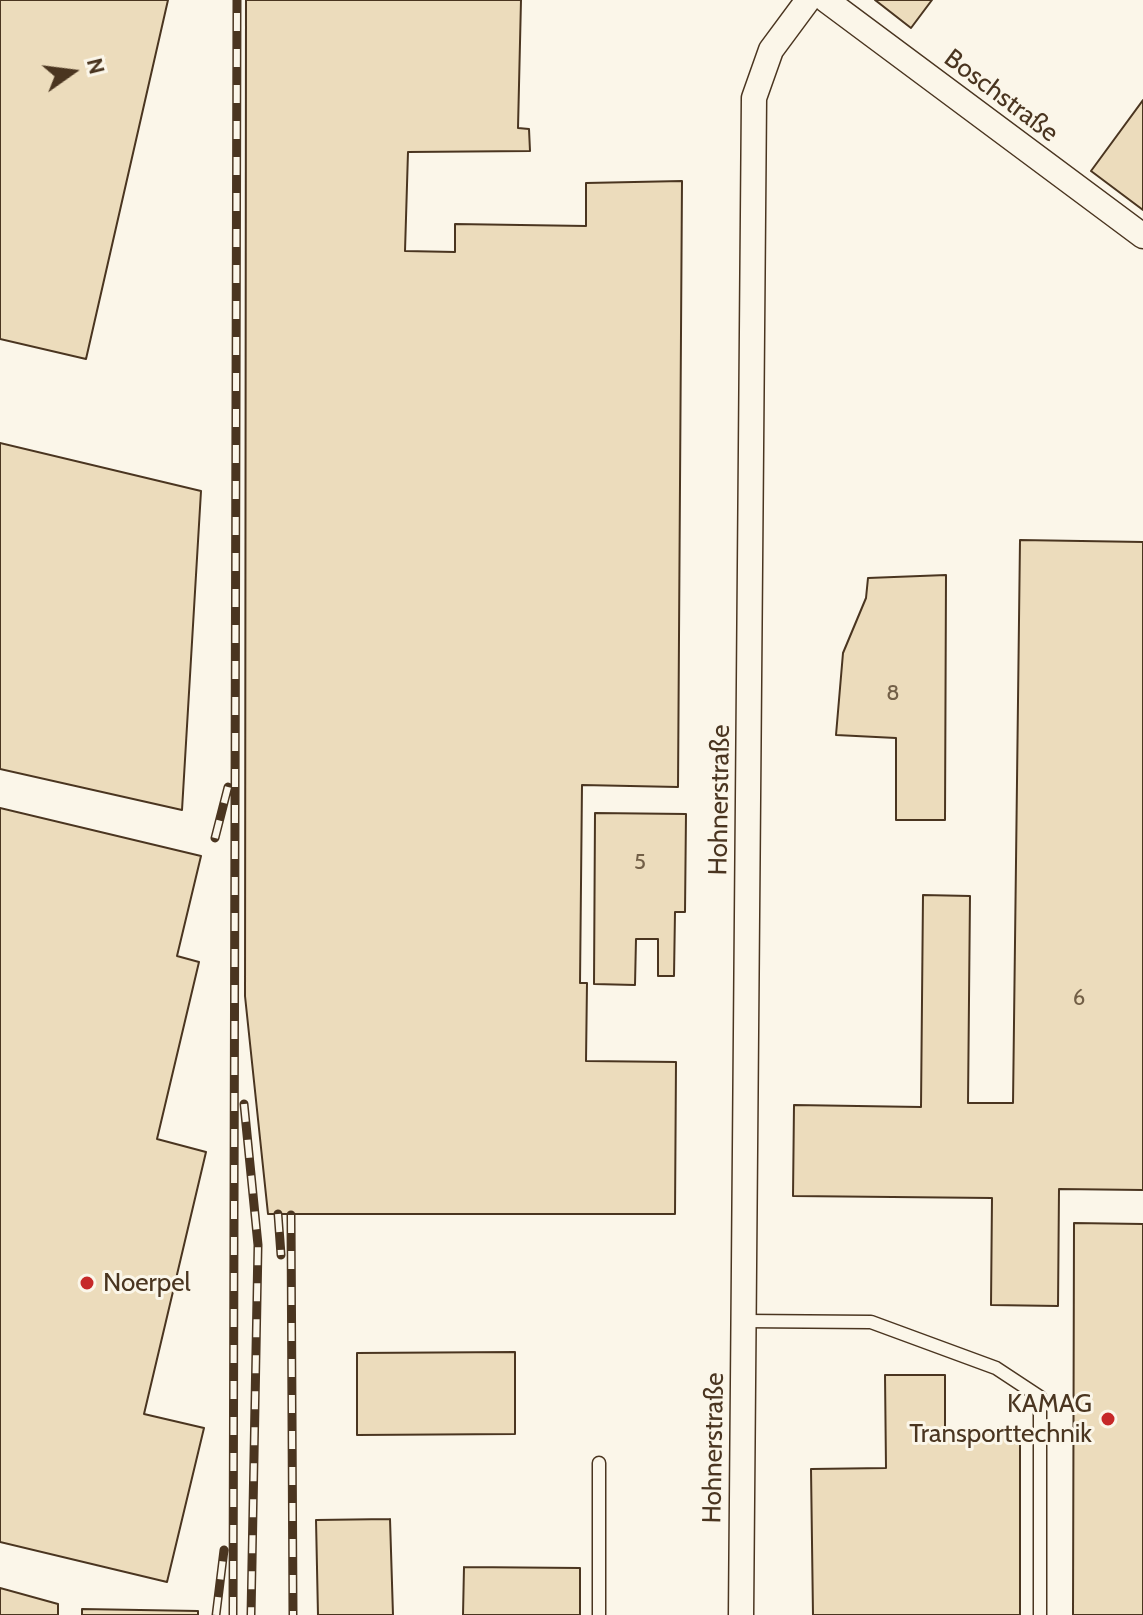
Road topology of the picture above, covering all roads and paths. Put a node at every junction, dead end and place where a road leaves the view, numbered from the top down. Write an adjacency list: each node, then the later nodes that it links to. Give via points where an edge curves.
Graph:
1 (808, 0): 4 (street, Hohnerstraße, via 771,50 754,98)
2 (826, 0): 3 (street, Boschstraße)
3 (1143, 236)
4 (743, 1321): 7 (street, Hohnerstraße); 8 (lane, via 871,1322 996,1368 1040,1397)
5 (599, 1463): 6 (lane)
6 (599, 1615)
7 (741, 1615)
8 (1040, 1615)

